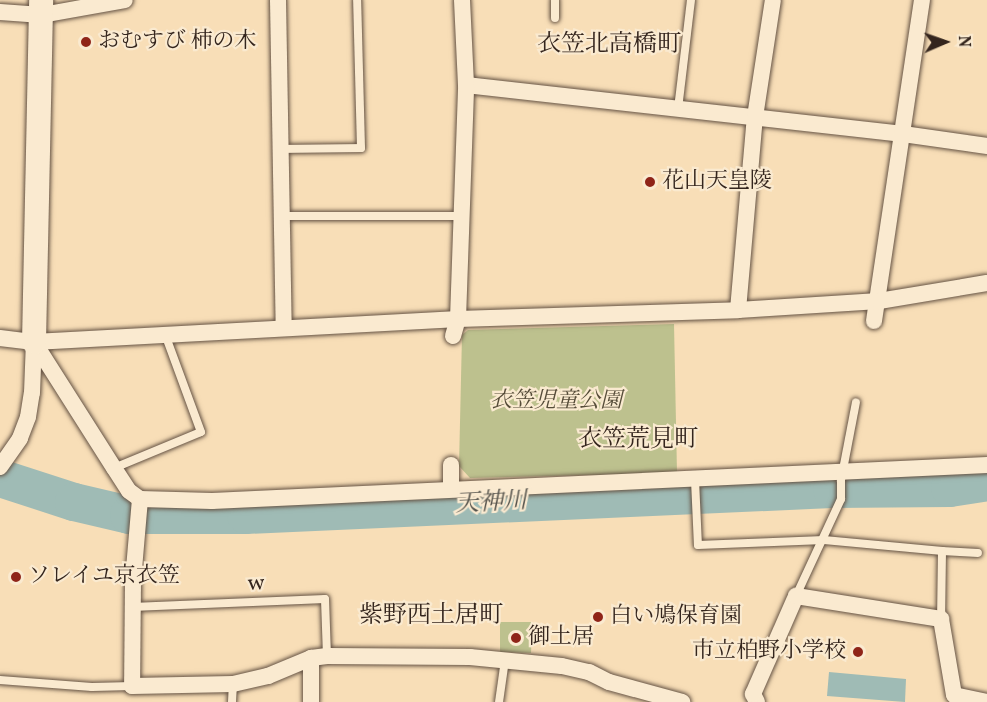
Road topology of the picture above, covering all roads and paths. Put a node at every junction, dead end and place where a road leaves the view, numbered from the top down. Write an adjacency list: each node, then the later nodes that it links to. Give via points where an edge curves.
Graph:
1 (125, 0): 9 (street)
2 (278, 0): 17 (street)
3 (357, 0): 17 (lane, via 361,148)
4 (462, 0): 12 (street)
5 (555, 0): 11 (lane)
6 (692, 0): 13 (lane)
7 (773, 0): 14 (street)
8 (922, 0): 15 (street)
9 (42, 8): 10 (street); 29 (street)
10 (0, 12)
11 (555, 18)
12 (466, 85): 13 (street); 19 (street)
13 (678, 109): 14 (street)
14 (755, 117): 15 (street); 22 (street)
15 (903, 134): 16 (street); 21 (street)
16 (987, 146)
17 (281, 149): 18 (street)
18 (281, 216): 19 (lane); 25 (street)
19 (462, 216): 23 (street)
20 (987, 283): 21 (street)
21 (879, 301): 22 (street); 24 (street)
22 (738, 310): 23 (street)
23 (458, 319): 25 (street); 27 (street)
24 (874, 321)
25 (284, 328): 26 (street)
26 (165, 334): 29 (street); 34 (lane, via 201,432)
27 (453, 336)
28 (0, 338): 29 (street)
29 (34, 342): 31 (street, via 28,417 20,438); 34 (street)
30 (856, 402): 35 (lane)
31 (2, 464)
32 (451, 465): 37 (street)
33 (987, 465): 35 (street)
34 (114, 468): 38 (street)
35 (841, 476): 36 (street); 39 (lane, via 841,499)
36 (696, 484): 37 (street); 39 (lane, via 698,544)
37 (451, 489): 38 (street)
38 (140, 506): 43 (street)
39 (824, 540): 40 (lane); 42 (lane)
40 (942, 551): 41 (lane); 44 (lane)
41 (978, 553)
42 (796, 596): 44 (street); 51 (street)
43 (132, 607): 45 (lane, w, via 325,599); 49 (street)
44 (941, 619): 56 (street, via 954,695)
45 (319, 657): 46 (street); 48 (street, via 268,676); 53 (street)
46 (505, 660): 50 (street, via 589,672); 54 (lane)
47 (0, 680): 49 (lane)
48 (232, 684): 49 (street); 52 (lane)
49 (132, 686)
50 (640, 696): 55 (street)
51 (751, 699)
52 (232, 702)
53 (311, 702)
54 (499, 702)
55 (682, 702)
56 (987, 702)

